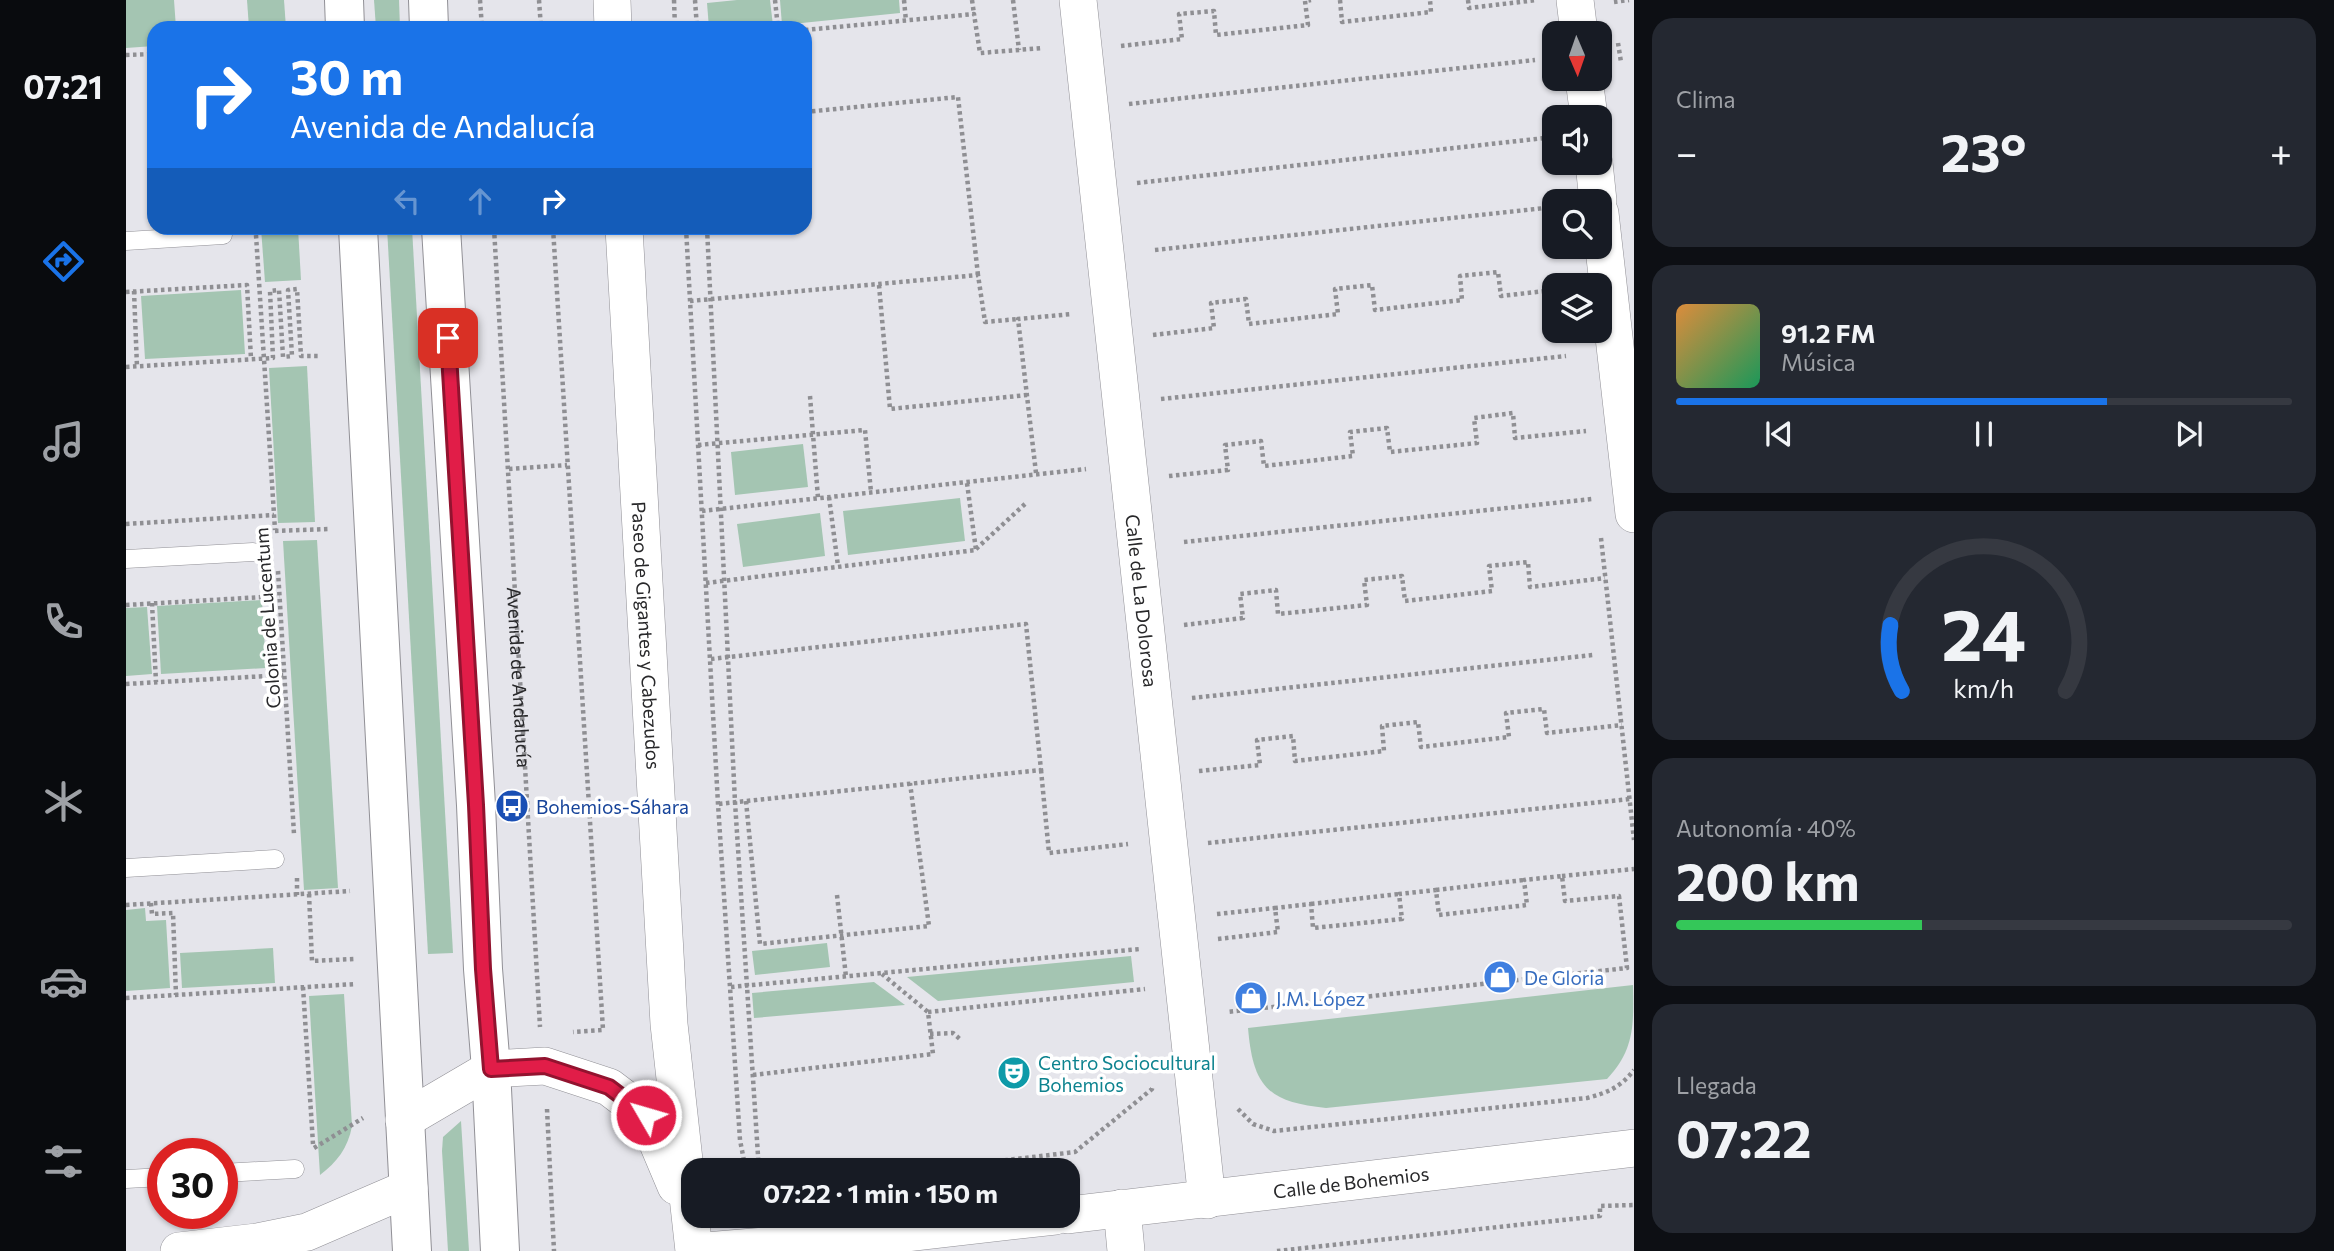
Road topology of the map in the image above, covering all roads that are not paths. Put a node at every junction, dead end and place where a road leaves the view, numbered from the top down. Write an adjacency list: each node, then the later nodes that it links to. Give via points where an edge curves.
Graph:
1 (344, 0): 6 (main road)
2 (428, 0): 7 (main road)
3 (612, 0): 8 (street)
4 (1078, 0): 29 (street, Calle de La Dolorosa)
5 (1575, 0): 9 (street)
6 (345, 21)
7 (429, 21)
8 (613, 21)
9 (1578, 21)
10 (223, 235): 14 (lane)
11 (358, 235): 22 (main road)
12 (441, 235): 21 (main road)
13 (624, 235): 33 (street, Paseo de Gigantes y Cabezudos, via 669,1024)
14 (126, 242)
15 (1605, 259): 16 (street)
16 (1634, 514)
17 (253, 552): 18 (lane)
18 (126, 559)
19 (275, 859): 20 (lane)
20 (126, 868)
21 (491, 1069): 22 (street); 33 (street, via 545,1066 609,1087 646,1115); 36 (main road)
22 (404, 1121): 28 (main road)
23 (1634, 1148): 29 (street, Calle de Bohemios)
24 (295, 1169): 25 (lane)
25 (238, 1172)
26 (147, 1178): 27 (lane)
27 (126, 1180)
28 (409, 1188): 34 (street, via 307,1232); 35 (main road)
29 (1207, 1200): 30 (street, Calle de Bohemios)
30 (1122, 1208): 31 (street, Calle de Bohemios); 37 (street)
31 (1080, 1213)
32 (950, 1228): 33 (street, via 871,1237)
33 (698, 1243)
34 (183, 1251)
35 (412, 1251)
36 (500, 1251)
37 (1126, 1251)

